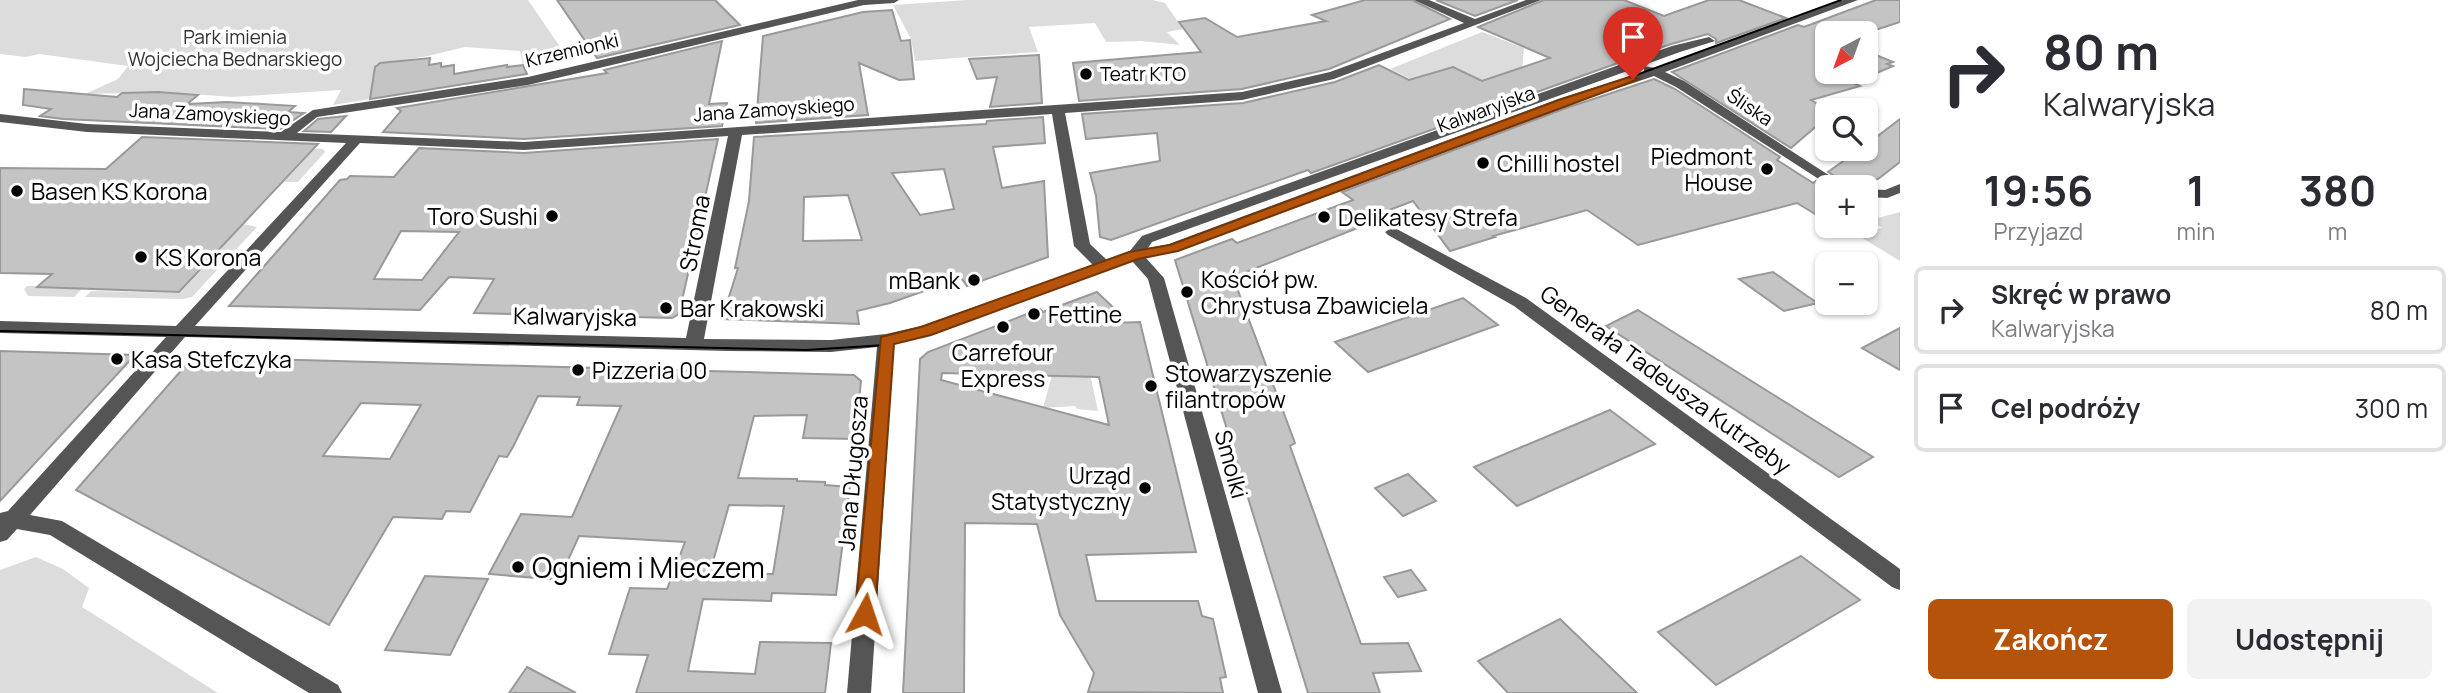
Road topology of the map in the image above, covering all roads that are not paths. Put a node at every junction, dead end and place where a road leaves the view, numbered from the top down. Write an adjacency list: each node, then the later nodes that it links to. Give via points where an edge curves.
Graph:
1 (894, 0): 6 (street, Krzemionki)
2 (1419, 0): 7 (street)
3 (1536, 0): 7 (street, Jana Zamoyskiego)
4 (1821, 0): 8 (street, Kalwaryjska)
5 (1853, 0): 9 (street, Kalwaryjska)
6 (868, 1): 13 (street, Krzemionki, via 528,80 313,114)
7 (1475, 23): 10 (street, Jana Zamoyskiego, via 1369,64 1289,87 1242,96)
8 (1636, 64): 9 (street, Śliska); 21 (street, Kalwaryjska, via 1147,239)
9 (1655, 72): 16 (street, Śliska); 21 (street, Kalwaryjska, via 1173,248)
10 (1058, 109): 12 (street, Jana Zamoyskiego); 22 (street, via 1082,246)
11 (0, 118): 13 (street, Jana Zamoyskiego, via 87,128)
12 (736, 131): 14 (street, Jana Zamoyskiego, via 524,146); 26 (street, Stroma)
13 (283, 137): 14 (street, Jana Zamoyskiego)
14 (356, 140): 24 (street)
15 (1805, 151): 16 (street)
16 (1788, 155): 17 (street, Śliska)
17 (1820, 175)
18 (1878, 194): 19 (street)
19 (1896, 195)
20 (1393, 232): 28 (street, Generała Tadeusza Kutrzeby, via 1520,302)
21 (1135, 255): 22 (street, Kalwaryjska); 31 (street, Smolki, via 1156,278)
22 (1104, 266): 25 (street, Kalwaryjska)
23 (0, 327): 24 (street, Kalwaryjska)
24 (181, 331): 26 (street, Kalwaryjska); 27 (street)
25 (886, 341): 26 (street, Kalwaryjska, via 831,346); 30 (street, Jana Długosza)
26 (694, 344)
27 (4, 524): 29 (street, via 55,527)
28 (1900, 581)
29 (330, 693)
30 (859, 693)
31 (1270, 693)

